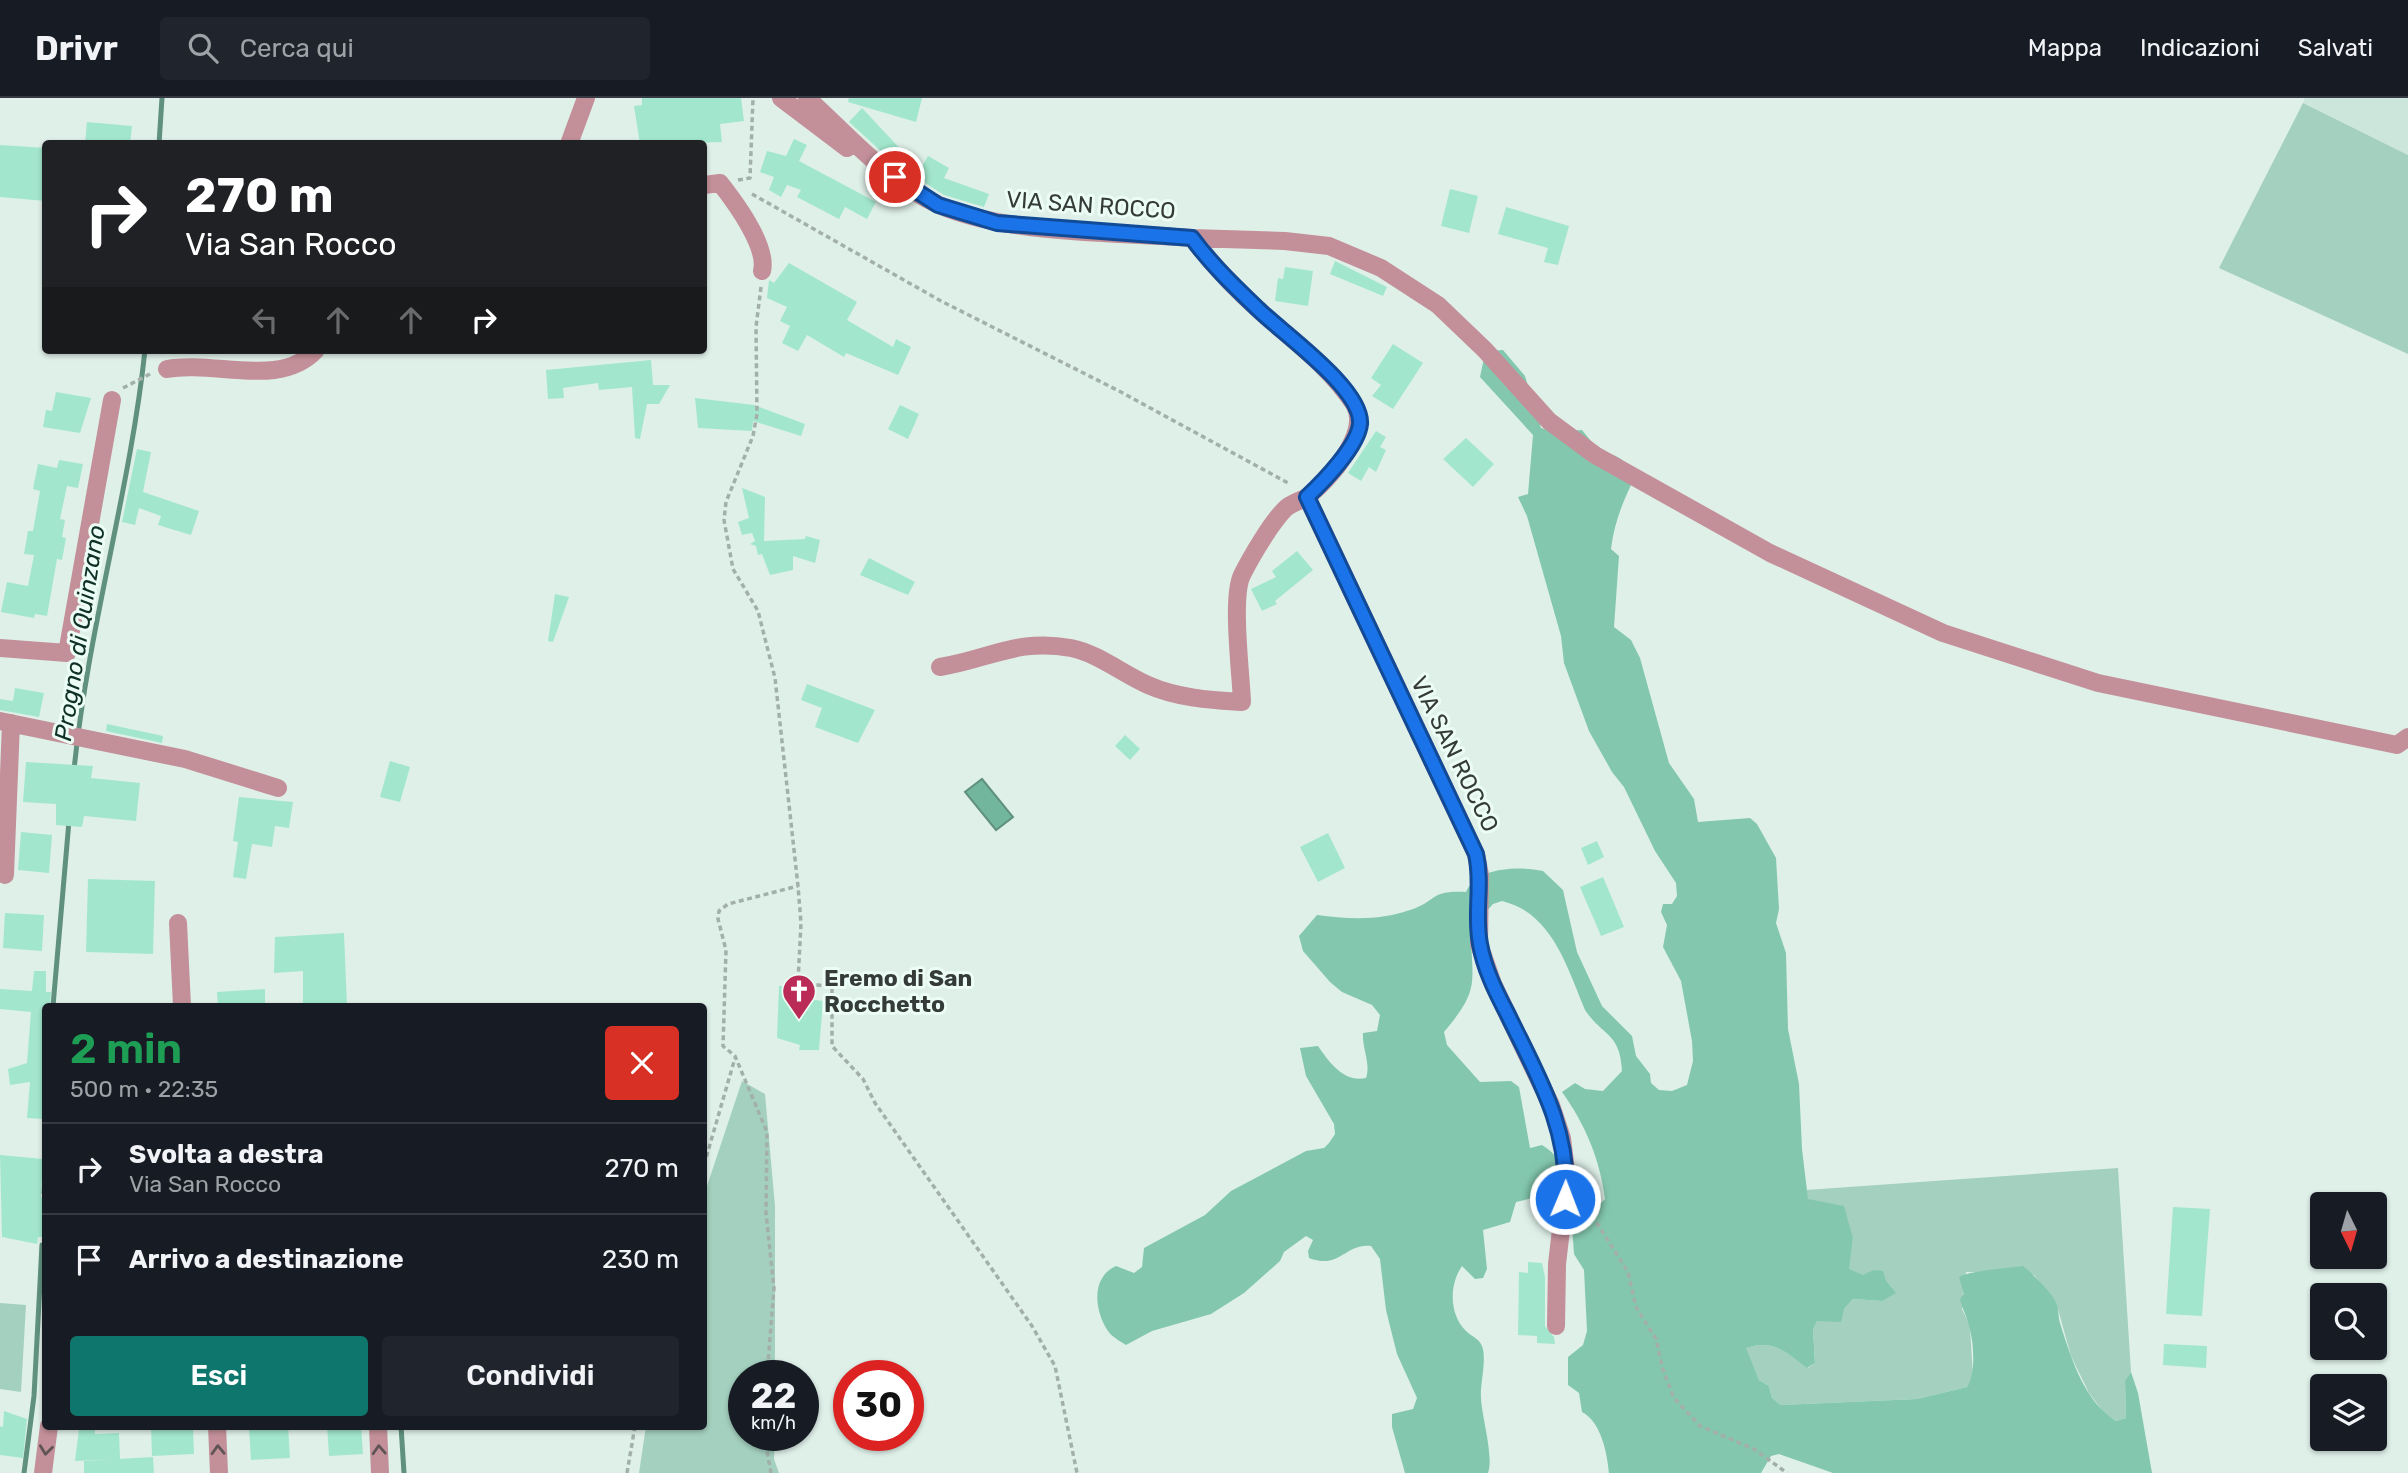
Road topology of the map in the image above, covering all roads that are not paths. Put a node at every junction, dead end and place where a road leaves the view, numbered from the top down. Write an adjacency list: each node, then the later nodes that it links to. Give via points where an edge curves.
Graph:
1 (586, 98): 5 (street)
2 (597, 98): 5 (street)
3 (781, 98): 6 (street, via 849,149)
4 (807, 98): 6 (street, VIA SAN ROCCO)
5 (572, 136)
6 (867, 152): 8 (street, VIA SAN ROCCO, via 938,205 997,223)
7 (712, 184): 9 (street, via 742,212 764,261)
8 (1192, 238): 13 (street, VIA SAN ROCCO, via 1260,312 1321,361 1355,406 1361,421 1357,436); 17 (street, via 1329,246 1381,268 1438,305 1549,421 1595,455 1770,554 1943,633 2098,683 2397,745)
9 (762, 271)
10 (312, 354): 11 (street, via 285,369 260,372 208,366)
11 (167, 369)
12 (112, 400): 14 (street, via 67,653)
13 (1307, 497): 15 (street, VIA SAN ROCCO, via 1286,508 1240,578 1242,702 1160,689 1073,649 1014,646); 22 (street, VIA SAN ROCCO, via 1476,854 1479,944 1562,1138 1567,1178)
14 (0, 648)
15 (940, 667)
16 (6, 722): 18 (street, via 184,759); 19 (street)
17 (2408, 737)
18 (278, 788)
19 (5, 875)
20 (178, 923): 21 (street)
21 (183, 1003)
22 (1556, 1326)
23 (48, 1430): 26 (street, one-way to 26)
24 (217, 1430): 27 (street, one-way to 24)
25 (378, 1430): 28 (street, one-way to 25)
26 (43, 1473)
27 (219, 1473)
28 (380, 1473)

